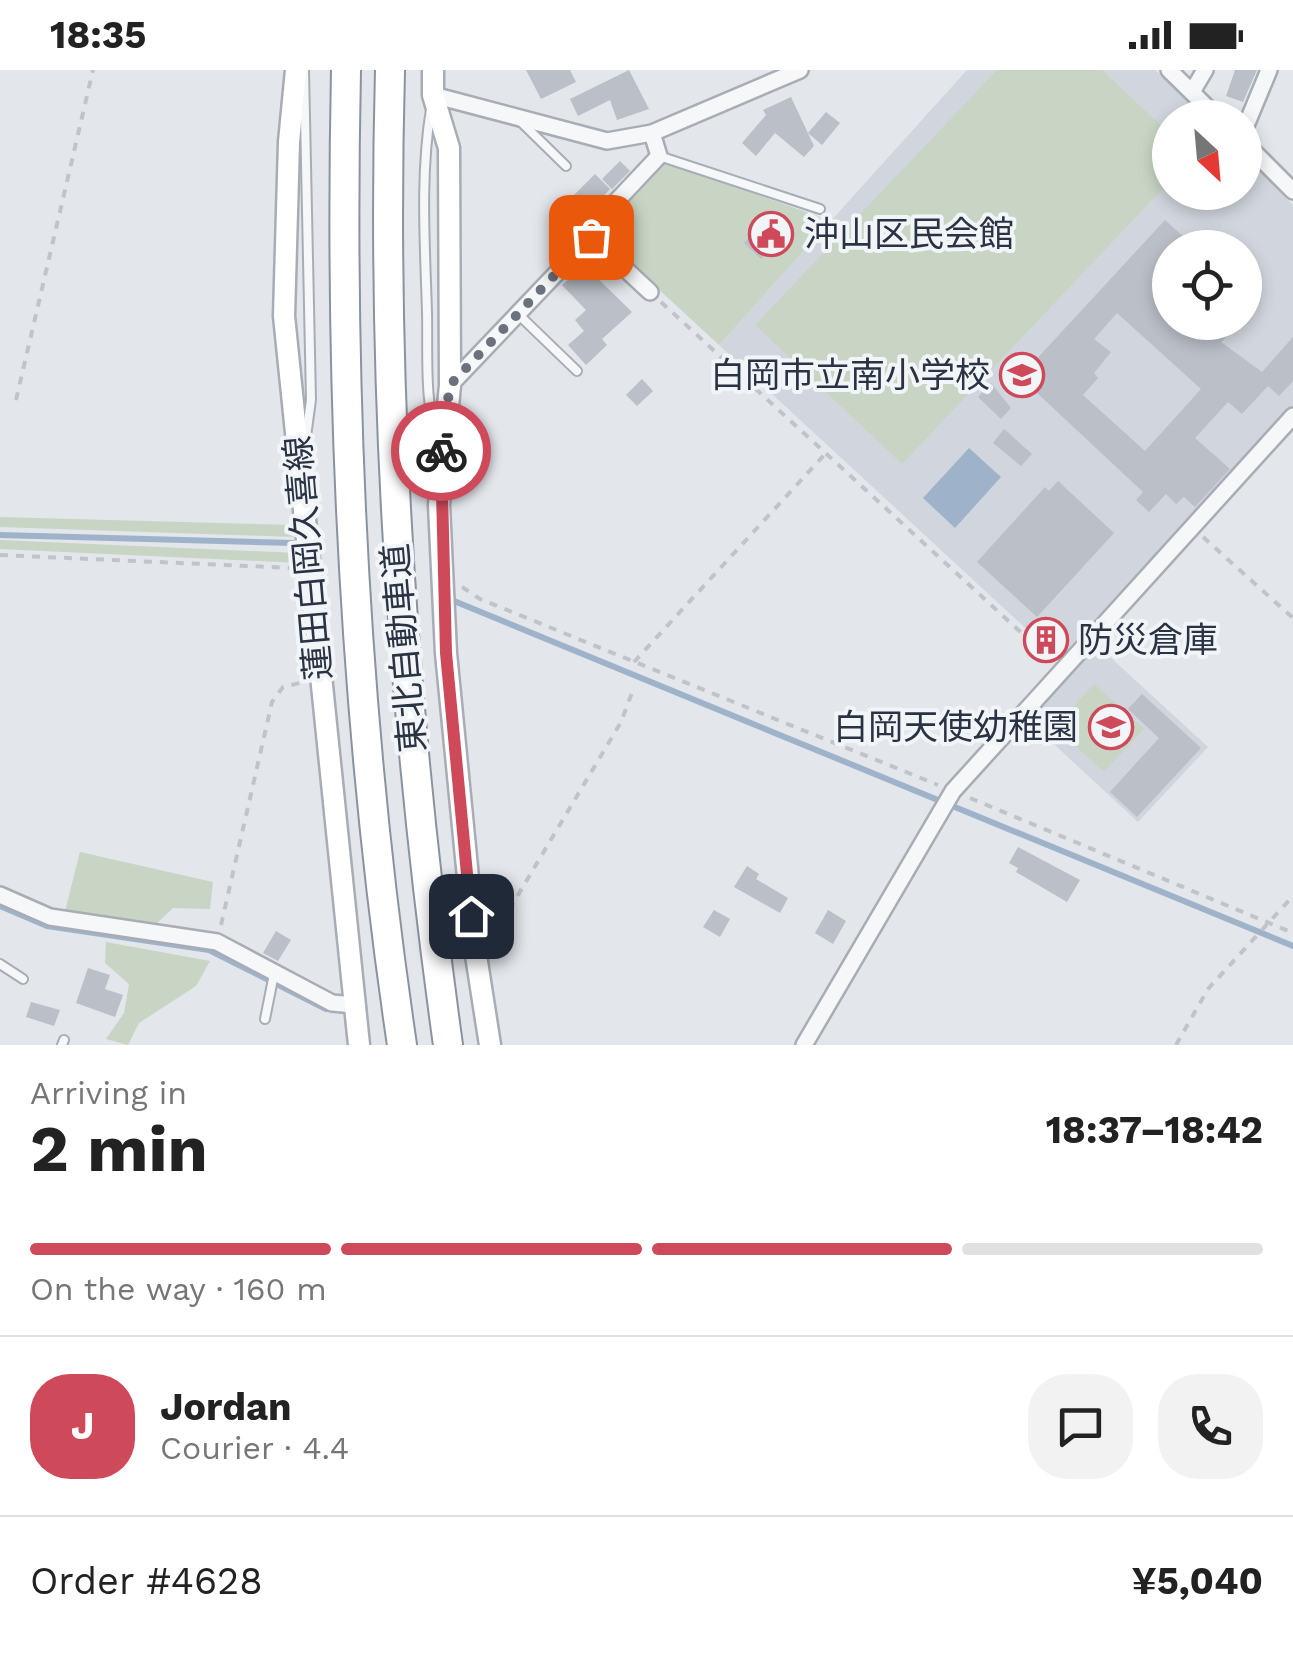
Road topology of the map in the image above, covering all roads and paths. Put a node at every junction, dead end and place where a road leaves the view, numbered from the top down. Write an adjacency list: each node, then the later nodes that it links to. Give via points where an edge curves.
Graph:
1 (93, 70): 28 (path)
2 (296, 70): 32 (street, 蓮田白岡久喜線, via 284,316)
3 (304, 70): 32 (lane, via 310,400)
4 (346, 70): 55 (highway, 東北自動車道, via 344,364 351,530 377,860)
5 (390, 70): 56 (highway, 東北自動車道, via 394,527 418,816)
6 (433, 70): 13 (street)
7 (800, 70): 11 (street)
8 (1169, 70): 12 (street)
9 (1206, 70): 12 (street)
10 (1269, 70): 15 (street)
11 (762, 77): 17 (street)
12 (1192, 92): 14 (street)
13 (433, 95): 16 (street); 27 (street, via 448,148); 30 (lane, via 425,144 428,355 432,426)
14 (1200, 100)
15 (1257, 100)
16 (515, 116): 17 (street, via 608,140); 20 (lane)
17 (652, 133): 18 (street)
18 (659, 156): 22 (lane); 23 (street, via 594,225)
19 (1262, 160): 21 (street)
20 (566, 166)
21 (1293, 191)
22 (820, 209)
23 (591, 237): 24 (street); 25 (street)
24 (650, 292): 31 (path)
25 (518, 314): 26 (lane); 27 (street)
26 (577, 371)
27 (450, 385): 30 (street)
28 (16, 400)
29 (1293, 416): 33 (street)
30 (441, 452): 36 (street)
31 (826, 454): 38 (path); 39 (path)
32 (301, 463): 35 (street, 蓮田白岡久喜線)
33 (1192, 527): 37 (path); 39 (street)
34 (0, 555): 35 (path)
35 (312, 568): 40 (street, 蓮田白岡久喜線)
36 (443, 587): 38 (path, via 458,584); 48 (street)
37 (1293, 618)
38 (634, 662): 42 (path)
39 (1060, 669): 42 (street)
40 (319, 682): 47 (path, via 283,686 272,702); 52 (street, 蓮田白岡久喜線)
41 (633, 690): 48 (path, via 621,722 496,935)
42 (952, 792): 45 (path); 58 (street)
43 (0, 895): 47 (street, via 50,917)
44 (1293, 896): 45 (path)
45 (1269, 922): 46 (path); 59 (path, via 1208,989)
46 (1293, 933)
47 (217, 942): 50 (street)
48 (475, 948): 57 (street)
49 (0, 964): 51 (lane)
50 (274, 974): 52 (street, via 332,1003); 53 (lane)
51 (22, 979)
52 (354, 1005): 54 (street, 蓮田白岡久喜線)
53 (265, 1019)
54 (358, 1045)
55 (402, 1045)
56 (448, 1045)
57 (490, 1045)
58 (804, 1045)
59 (1176, 1045)

